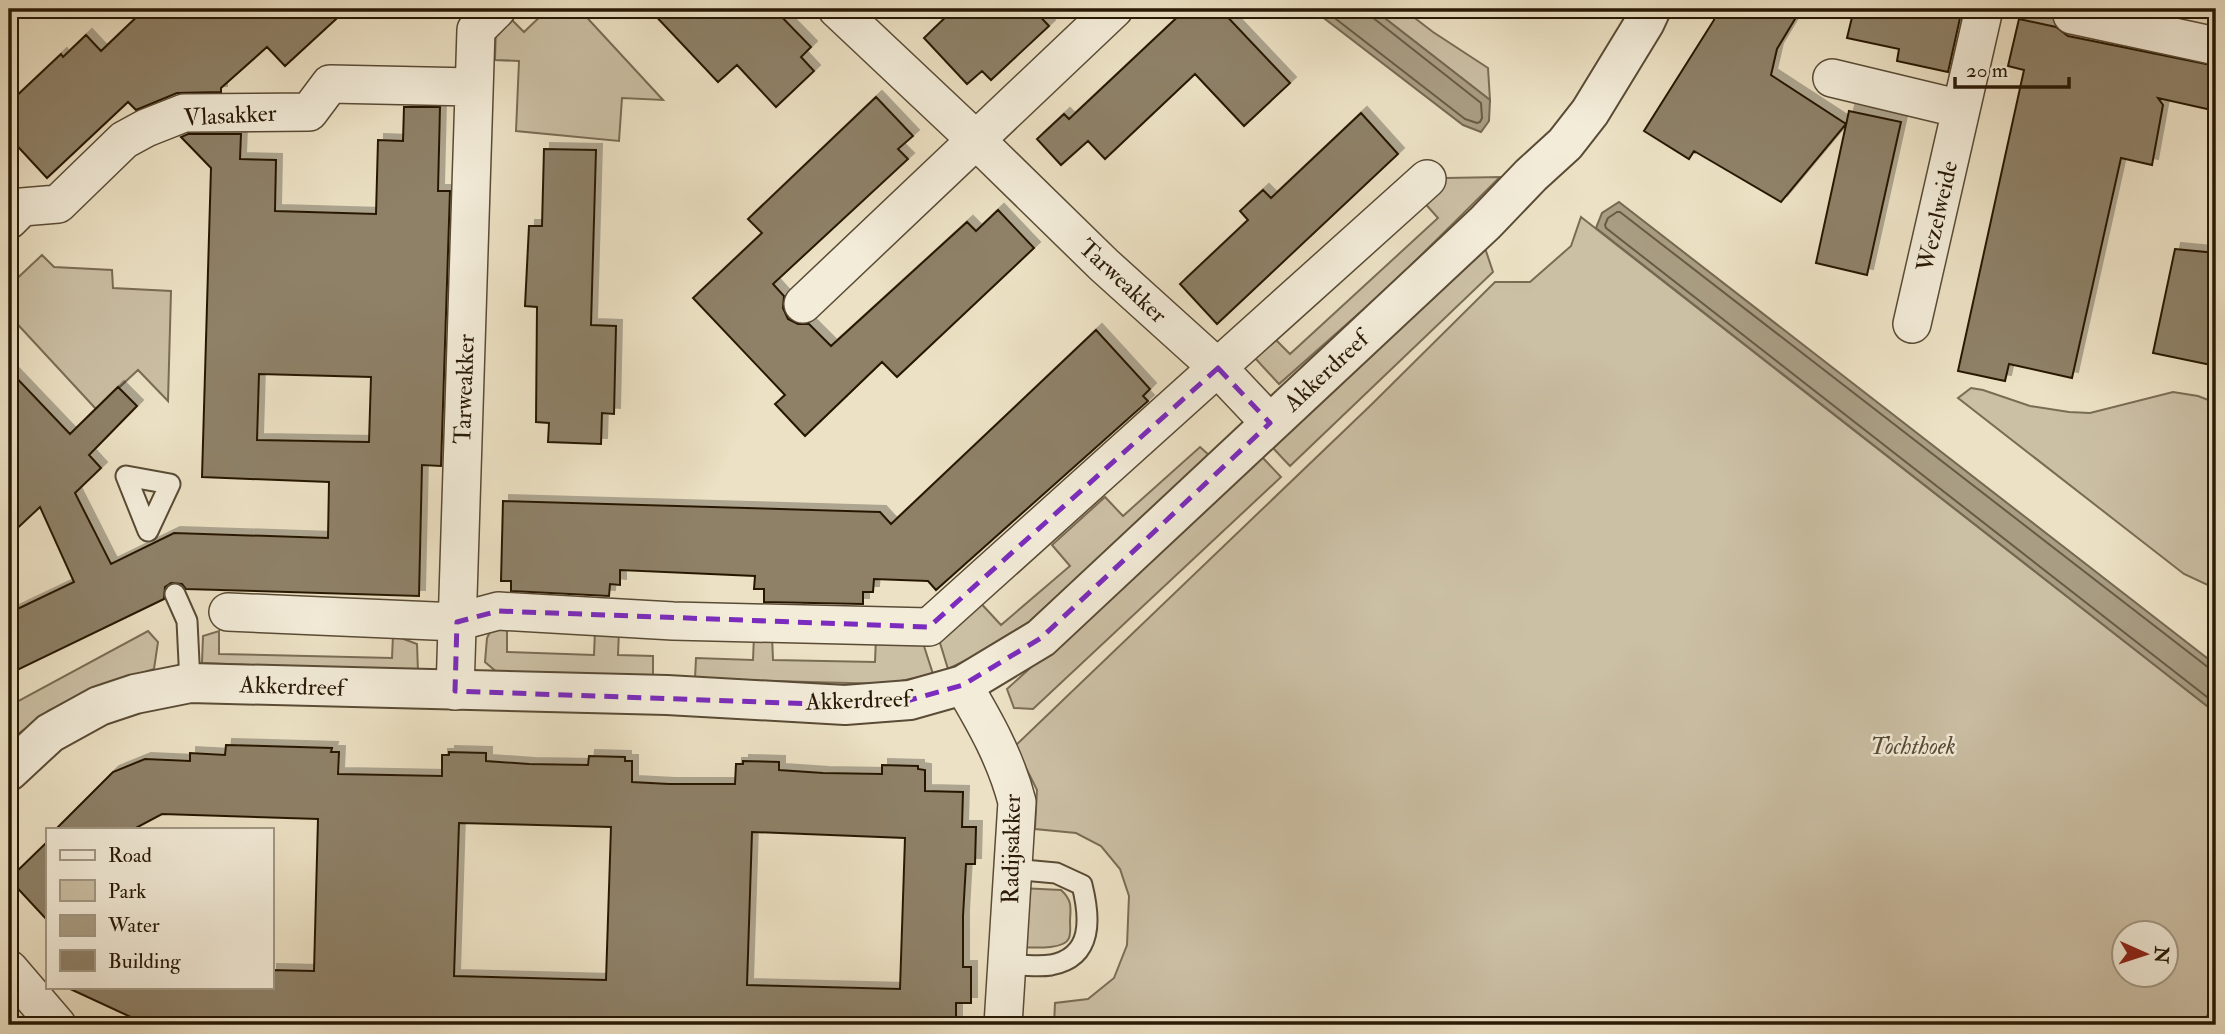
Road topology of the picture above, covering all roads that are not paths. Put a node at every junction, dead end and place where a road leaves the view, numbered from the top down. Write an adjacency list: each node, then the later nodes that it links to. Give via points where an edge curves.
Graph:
1 (497, 9): 9 (street, Tarweakker, via 476,30)
2 (837, 9): 11 (street, Tarweakker)
3 (1114, 9): 11 (street)
4 (1651, 9): 17 (street, Akkerdreef, via 1590,112 1565,144)
5 (1984, 9): 10 (street, Wezelweide)
6 (2074, 9): 7 (street, via 2073,15)
7 (2216, 46)
8 (1832, 78): 10 (street)
9 (473, 87): 13 (street, Vlasakker, via 330,84 309,112 184,113 124,140 58,204 22,207); 20 (street, Tarweakker)
10 (1961, 109): 15 (street, Wezelweide)
11 (975, 139): 14 (street); 16 (street, Tarweakker)
12 (1427, 178): 16 (street)
13 (9, 220)
14 (803, 304)
15 (1912, 324)
16 (1218, 368): 17 (street, Tarweakker); 20 (street, via 929,626 673,621 498,611)
17 (1270, 423): 22 (street, Akkerdreef, via 1041,638)
18 (175, 594): 21 (lane, via 187,621)
19 (228, 612): 20 (street)
20 (457, 622): 23 (street, Tarweakker)
21 (190, 683): 23 (street, Akkerdreef); 24 (street, Akkerdreef, via 99,706 50,733)
22 (962, 685): 23 (street, Akkerdreef, via 911,701 845,705 667,695); 25 (street, Radijsakker, via 990,730 1012,782 1017,802)
23 (456, 691)
24 (9, 771)
25 (1012, 869): 26 (street, Radijsakker); 26 (lane, via 1056,873 1082,885 1087,933 1074,955 1052,965)
26 (1007, 964): 29 (street, Radijsakker)
27 (9, 969): 28 (street)
28 (57, 1025)
29 (1003, 1025)

